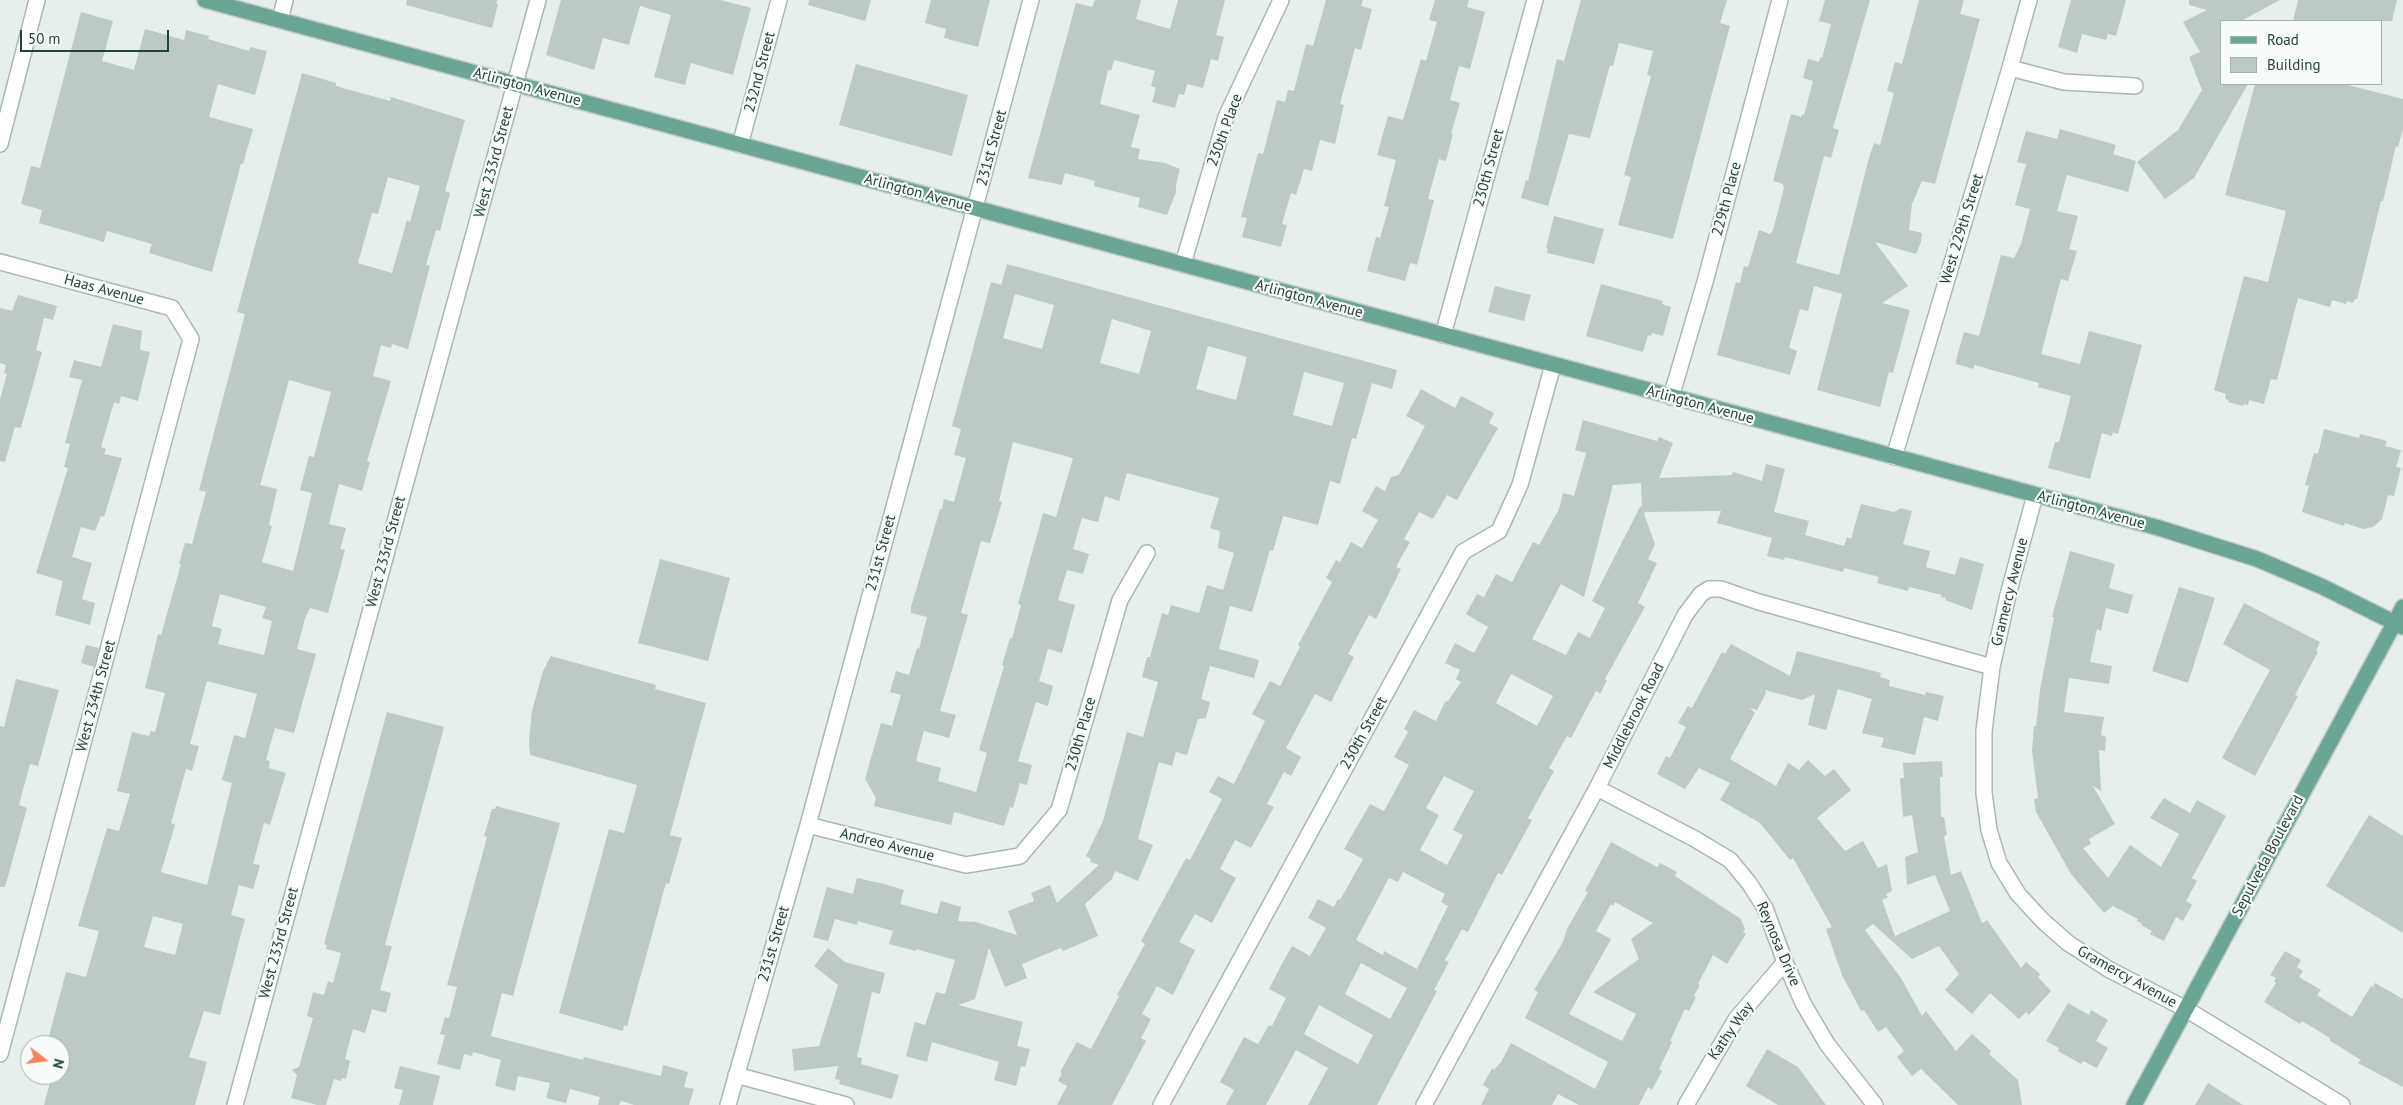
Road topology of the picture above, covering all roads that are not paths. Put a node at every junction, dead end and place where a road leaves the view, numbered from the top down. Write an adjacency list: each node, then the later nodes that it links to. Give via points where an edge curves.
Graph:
1 (37, 0): 15 (street)
2 (205, 0): 11 (main road, Arlington Avenue)
3 (285, 0): 11 (street)
4 (538, 0): 13 (street, West 233rd Street)
5 (780, 0): 16 (street, 232nd Street)
6 (1031, 0): 17 (street, 231st Street)
7 (1281, 0): 19 (street, 230th Place, via 1226,117)
8 (1535, 0): 20 (street, 230th Street)
9 (1780, 0): 23 (street, 229th Place)
10 (2028, 0): 12 (street, West 229th Street)
11 (280, 20): 13 (main road, Arlington Avenue)
12 (2010, 68): 14 (street, via 2064,82); 24 (street, West 229th Street)
13 (515, 84): 16 (main road, Arlington Avenue); 37 (street, West 233rd Street)
14 (2135, 86)
15 (0, 144)
16 (740, 145): 17 (main road, Arlington Avenue)
17 (976, 209): 19 (main road, Arlington Avenue); 31 (street, 231st Street)
18 (0, 262): 21 (street, Haas Avenue, via 172,308)
19 (1183, 264): 20 (main road, Arlington Avenue)
20 (1443, 335): 22 (main road, Arlington Avenue)
21 (192, 339): 35 (street, West 234th Street)
22 (1552, 365): 23 (main road, Arlington Avenue); 40 (street, 230th Street, via 1520,485 1499,531 1463,552)
23 (1671, 397): 24 (main road, Arlington Avenue)
24 (1894, 457): 25 (main road, Arlington Avenue)
25 (2035, 495): 28 (main road, Arlington Avenue, via 2159,528 2257,559); 29 (street, Gramercy Avenue)
26 (1148, 553): 32 (street, 230th Place, via 1120,600 1059,810 1020,856)
27 (2403, 607): 28 (main road, Sepulveda Boulevard)
28 (2399, 624): 34 (main road, Sepulveda Boulevard)
29 (1992, 667): 30 (street, Middlebrook Road, via 1721,589 1710,589 1701,594 1685,615); 34 (street, Gramercy Avenue, via 1984,731 1984,793 1998,863 2018,894 2068,944 2108,969)
30 (1597, 788): 33 (street, Reynosa Drive, via 1730,860 1765,908); 41 (street, Middlebrook Road)
31 (808, 825): 32 (street, Andreo Avenue); 36 (street, 231st Street)
32 (966, 865)
33 (1784, 962): 42 (street, Kathy Way, via 1736,1019); 43 (street, Reynosa Drive, via 1827,1044)
34 (2186, 1009): 44 (main road, Sepulveda Boulevard); 45 (street, Gramercy Avenue)
35 (0, 1054)
36 (736, 1075): 38 (street, 231st Street); 39 (street)
37 (235, 1105)
38 (728, 1105)
39 (846, 1105)
40 (1161, 1105)
41 (1424, 1105)
42 (1686, 1105)
43 (1875, 1105)
44 (2134, 1105)
45 (2342, 1105)

